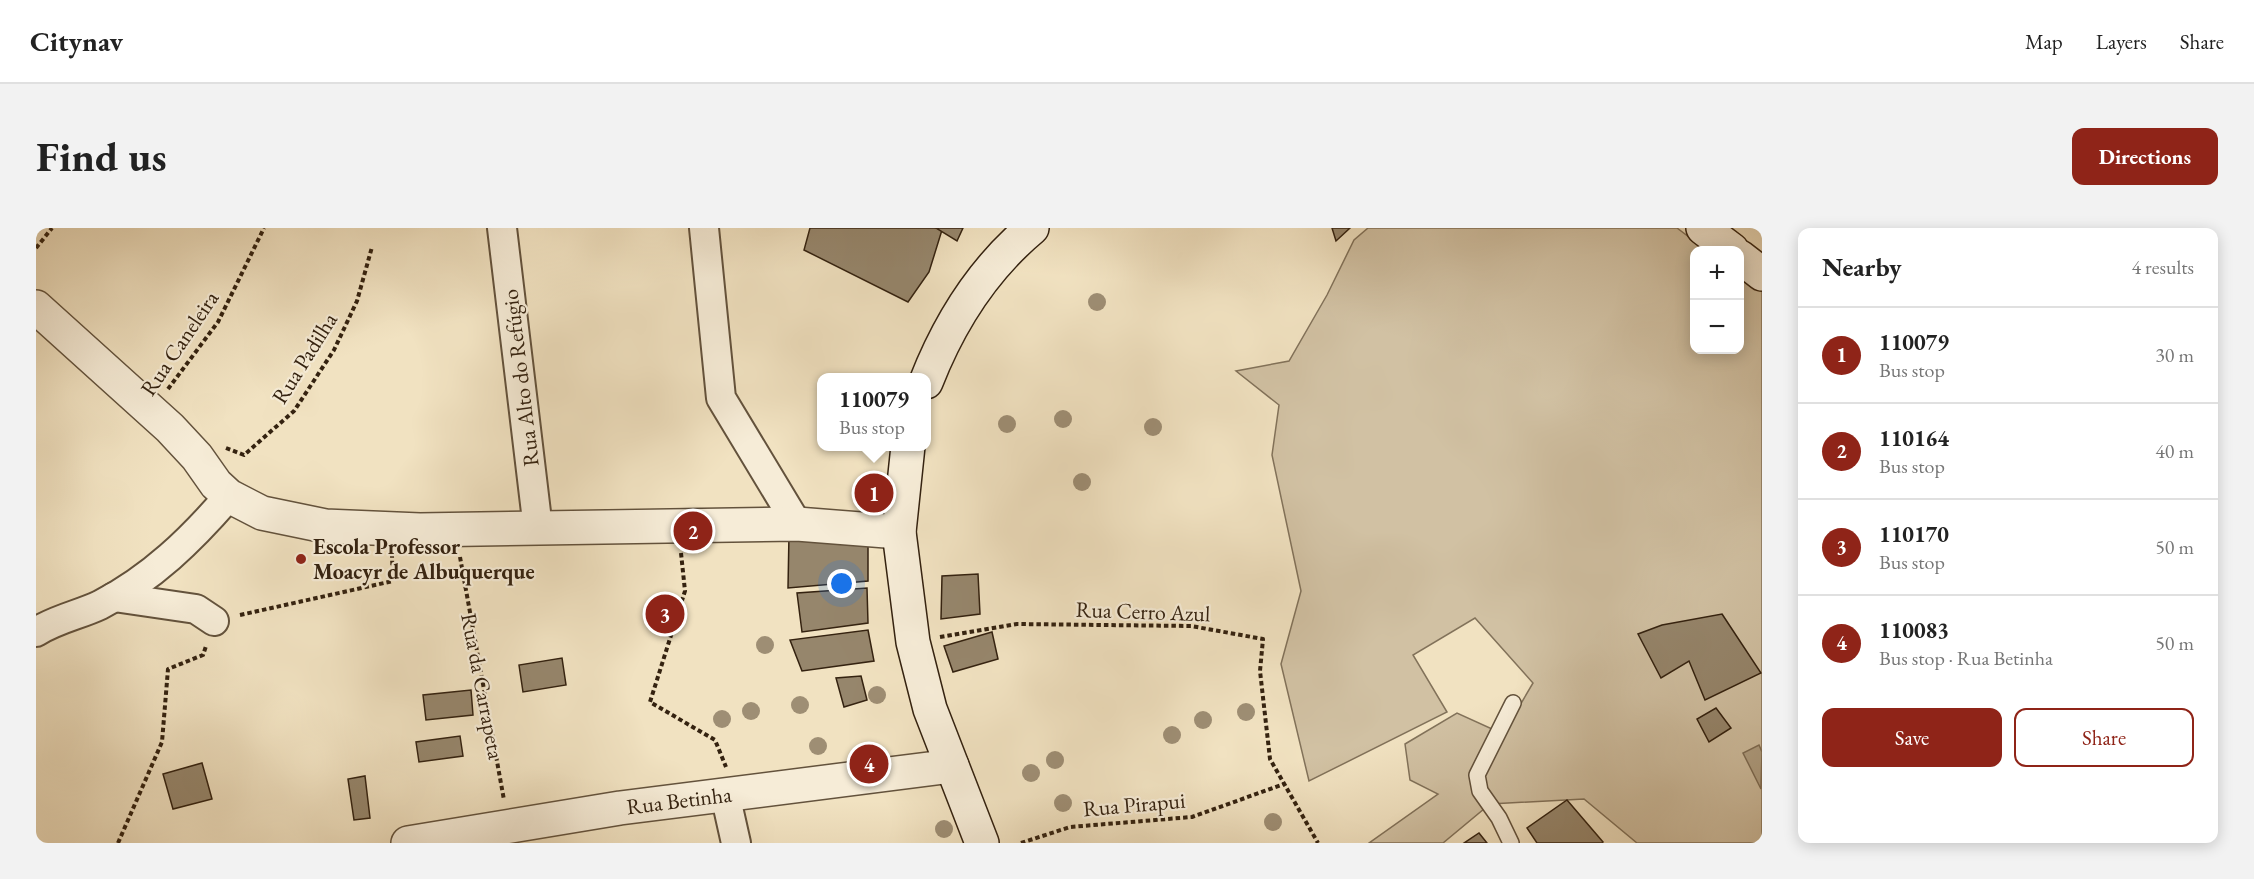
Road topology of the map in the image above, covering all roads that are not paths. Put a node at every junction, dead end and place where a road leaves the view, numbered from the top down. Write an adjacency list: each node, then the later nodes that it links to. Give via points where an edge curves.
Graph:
1 (502, 228): 13 (street, Rua Alto do Refúgio)
2 (704, 228): 12 (street, via 721,398)
3 (1032, 228): 9 (street, via 980,281 942,343)
4 (1703, 228): 5 (street)
5 (1727, 246)
6 (1744, 259): 7 (street)
7 (1762, 274)
8 (36, 307): 11 (street, via 152,412)
9 (930, 373)
10 (908, 451): 14 (street)
11 (229, 496): 13 (street, via 262,513 325,526); 15 (street, via 160,567)
12 (797, 524): 13 (street); 14 (street)
13 (538, 529)
14 (899, 532): 19 (street, via 914,642 930,709)
15 (114, 597): 16 (street, via 196,609); 17 (street)
16 (214, 621)
17 (37, 628)
18 (1513, 703): 25 (lane, via 1477,775 1480,791)
19 (952, 766): 20 (street, Rua Betinha); 24 (street)
20 (731, 794): 21 (street, Rua Betinha, via 620,808); 23 (street)
21 (509, 835): 22 (street, Rua Betinha)
22 (408, 843)
23 (736, 843)
24 (982, 843)
25 (1511, 843)

